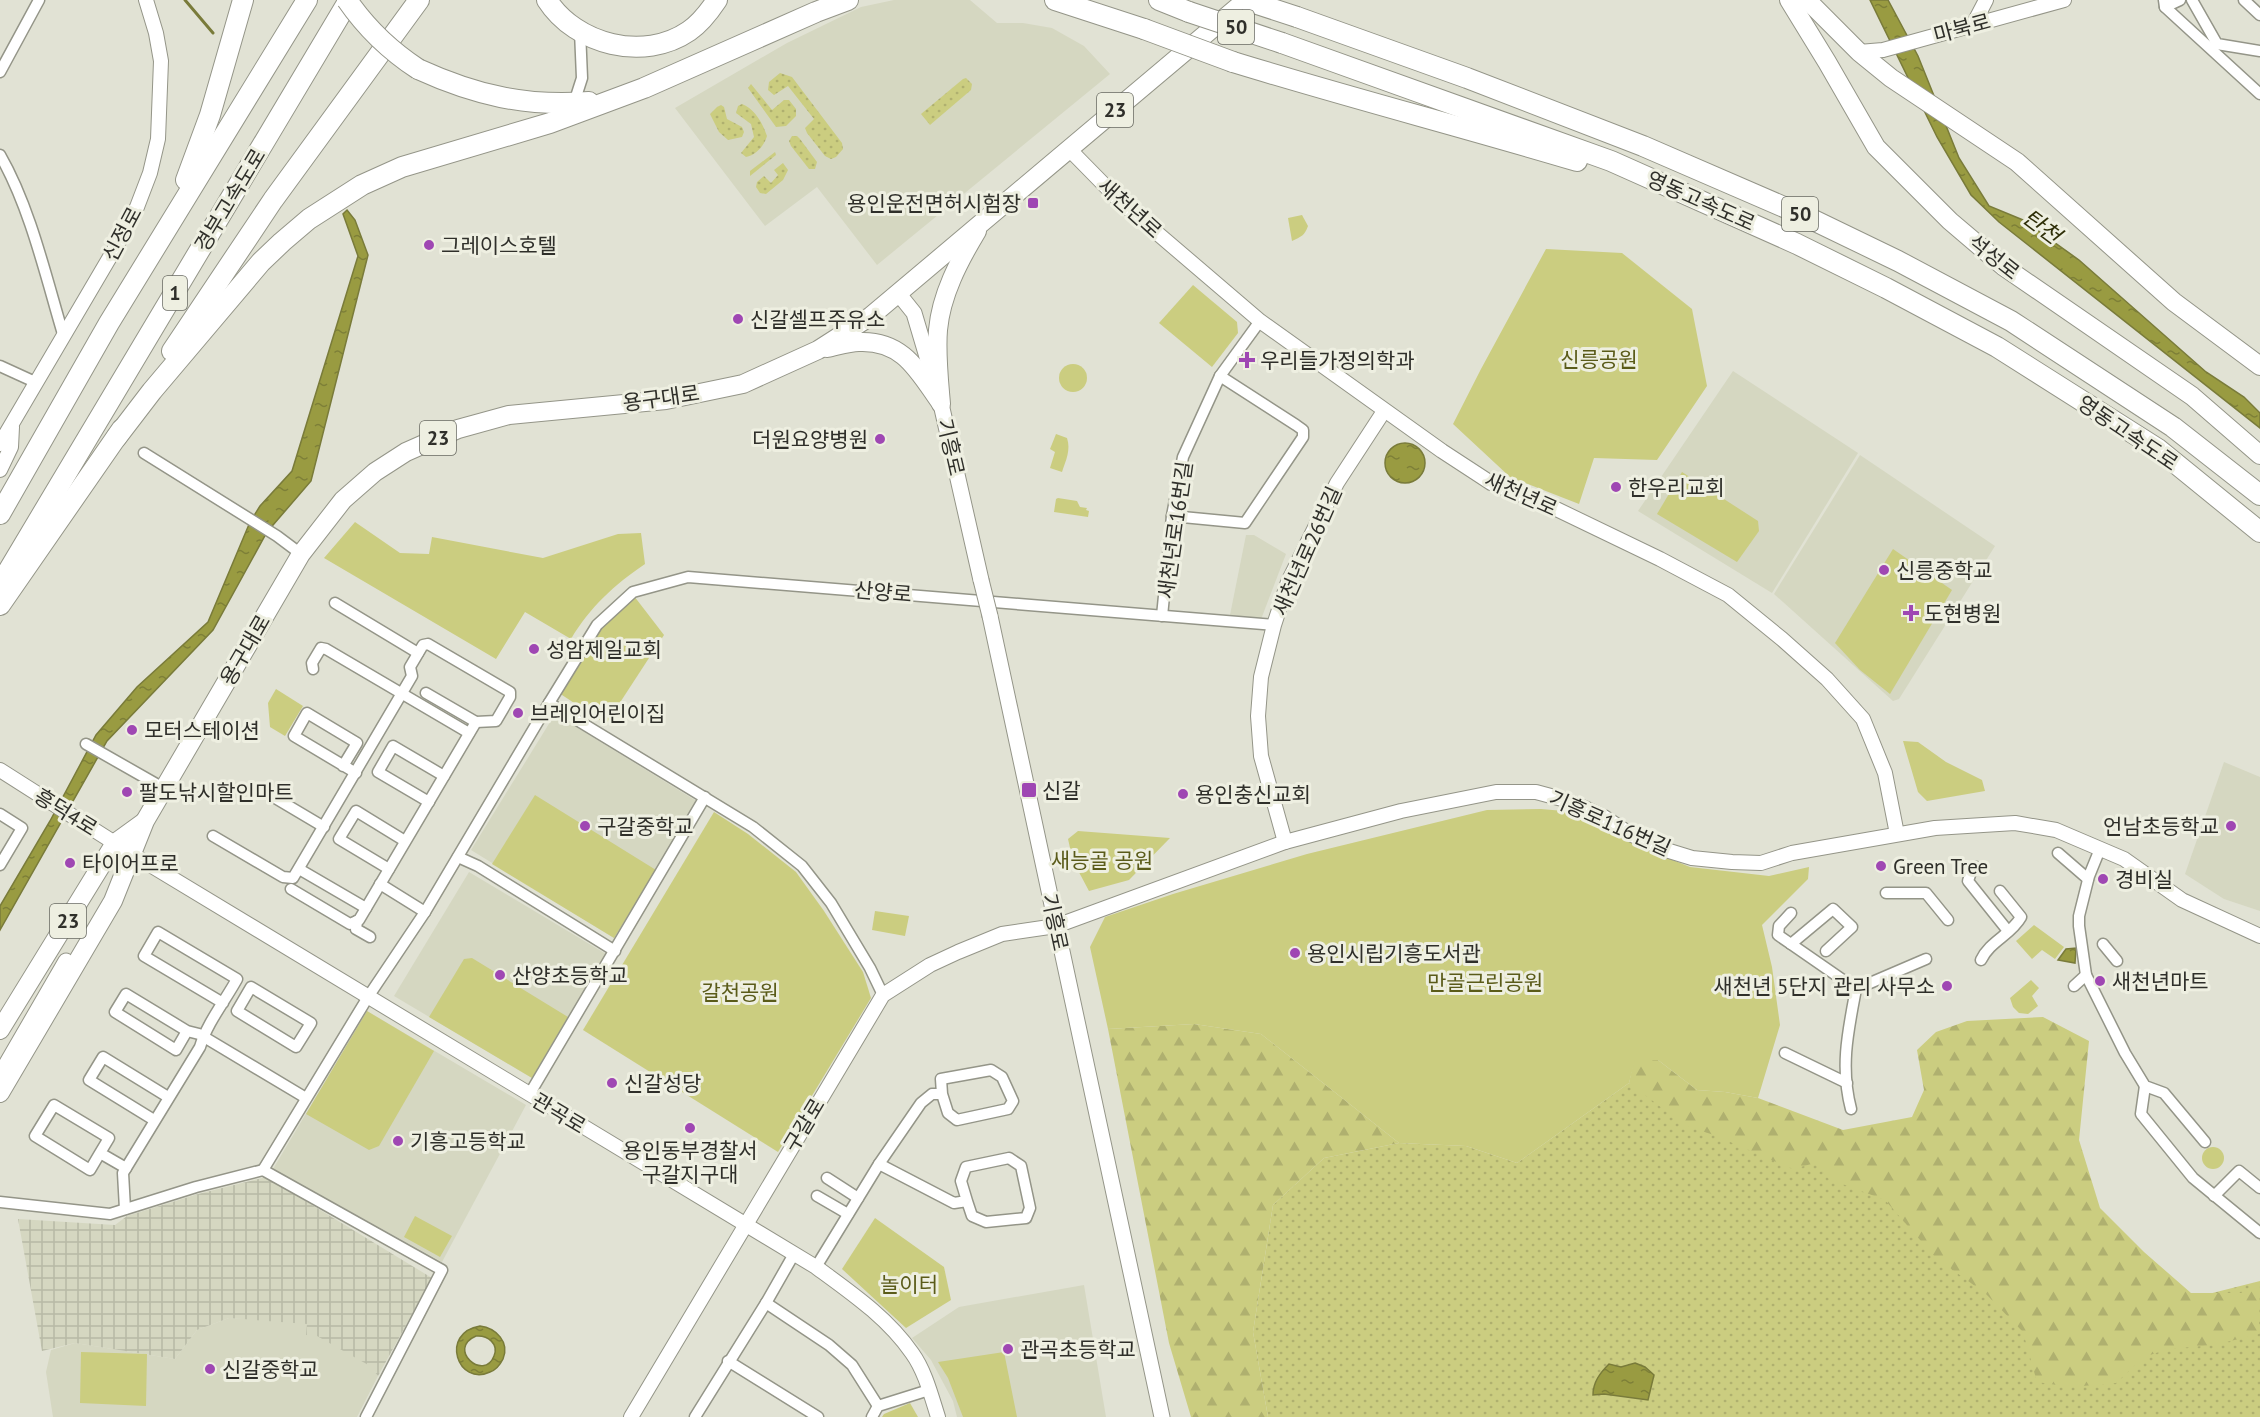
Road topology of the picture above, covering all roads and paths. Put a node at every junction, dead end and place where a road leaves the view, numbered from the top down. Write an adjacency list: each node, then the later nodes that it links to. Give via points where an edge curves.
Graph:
1 (39, 0): 26 (street)
2 (146, 0): 37 (street, 신정로, via 160,61 158,139 150,173 117,245)
3 (243, 0): 34 (highway, via 201,142)
4 (307, 0): 34 (highway, 경부고속도로 / 1)
5 (348, 0): 29 (highway, bridge, via 377,38 418,69 491,96); 57 (highway, 경부고속도로 / 1)
6 (419, 0): 47 (highway, via 273,200)
7 (547, 0): 23 (highway)
8 (717, 0): 23 (highway, via 691,30 650,47 604,43)
9 (848, 0): 27 (highway)
10 (1055, 0): 32 (highway, bridge, via 1233,62 1541,150)
11 (1158, 0): 32 (highway, 영동고속도로 / 50, bridge, via 1552,138)
12 (1246, 0): 30 (main road, 용구대로 / 23); 52 (highway, 영동고속도로 / 50, bridge, via 1467,78 1643,146 1898,261 2012,321 2173,427)
13 (1789, 0): 50 (main road, 석성로, via 1876,147 1950,221 2003,266 2192,396)
14 (1807, 0): 25 (main road)
15 (1986, 0): 22 (street)
16 (2064, 0): 22 (street, 마북로)
17 (2180, 0): 20 (street)
18 (2192, 0): 24 (street, via 2217,44)
19 (2244, 0): 21 (street)
20 (2164, 3): 28 (street)
21 (2260, 15)
22 (1973, 24): 25 (street, 마북로, via 1883,50)
23 (580, 31): 29 (street, via 582,78)
24 (2260, 51)
25 (1859, 52): 40 (main road, via 2016,162 2174,302)
26 (0, 72)
27 (644, 88): 29 (highway, via 616,98); 47 (highway, via 550,123 402,167 333,202 261,262)
28 (2260, 94)
29 (574, 104)
30 (1069, 149): 33 (main road, 용구대로 / 23); 36 (street, 새천년로, via 1122,203)
31 (0, 155): 37 (street, via 34,237)
32 (1697, 200): 55 (highway, 영동고속도로 / 50, via 1797,244 1997,346 2158,449)
33 (985, 220): 35 (main road, 용구대로 / 23); 43 (main road, via 968,247 941,308)
34 (144, 267): 53 (highway, 경부고속도로 / 1)
35 (898, 293): 38 (main road, 용구대로 / 23, via 871,316); 43 (main road, 기흥로, via 914,313)
36 (1260, 321): 41 (street, 새천년로16번길); 44 (street, 새천년로)
37 (63, 334): 42 (street, 신정로)
38 (818, 350): 43 (main road, via 858,342 897,349 915,366); 56 (main road, 용구대로 / 23, via 743,384 666,400 509,415 458,429 406,452 375,472 343,500)
39 (0, 366): 42 (street)
40 (2260, 366)
41 (1220, 376): 54 (street, 새천년로16번길, via 1183,457); 54 (street, via 1303,430 1303,437 1245,523)
42 (35, 382): 45 (street, 신정로)
43 (941, 404): 104 (main road, 기흥로, bridge)
44 (1384, 411): 61 (street, 새천년로26번길, via 1337,483 1288,582); 81 (street, 새천년로, via 1491,483 1550,506 1728,596 1782,639 1827,679 1863,719 1885,774)
45 (12, 422): 46 (street); 48 (street, 신정로); 51 (street, via 11,447)
46 (0, 435)
47 (116, 438): 59 (highway)
48 (0, 444)
49 (144, 453): 56 (street)
50 (2260, 455)
51 (0, 470)
52 (2260, 495)
53 (0, 514)
54 (1172, 516): 60 (street, 새천년로16번길)
55 (2260, 532)
56 (301, 555): 74 (main road, 용구대로 / 23)
57 (0, 586)
58 (335, 603): 62 (street)
59 (0, 605)
60 (1162, 616): 61 (street, 산양로); 66 (street, 산양로, via 688,577 633,592 597,625)
61 (1274, 625): 84 (street, 새천년로26번길, via 1261,677 1258,716 1263,766)
62 (418, 653): 65 (street); 67 (street, via 428,644 510,692 496,721)
63 (313, 669): 65 (street, via 312,663 321,648 327,649)
64 (426, 693): 67 (street)
65 (402, 694): 68 (street); 72 (street)
66 (549, 703): 76 (street); 89 (street, 산양로)
67 (476, 722): 68 (street)
68 (469, 733): 73 (street)
69 (86, 744): 74 (street)
70 (343, 766): 70 (street, via 294,736 307,713 357,743); 72 (street)
71 (0, 770): 85 (street, 흥덕4로)
72 (356, 773): 80 (street)
73 (444, 776): 77 (street); 77 (street, via 393,746 378,771)
74 (165, 789): 79 (main road, 용구대로 / 23)
75 (260, 789): 80 (street)
76 (705, 797): 110 (street); 120 (street, via 753,827 802,866 831,903)
77 (429, 802): 83 (street)
78 (0, 814): 90 (street, via 22,828)
79 (146, 821): 85 (main road, 용구대로 / 23); 88 (main road, 용구대로)
80 (324, 827): 92 (street)
81 (1897, 834): 84 (street, 기흥로116번길, via 1761,862 1692,858 1629,834 1604,817 1562,799 1536,792 1496,792 1401,810); 86 (street, 기흥로116번길, via 2015,823 2056,830)
82 (213, 836): 92 (street, via 283,877 293,878)
83 (405, 841): 93 (street); 93 (street, via 356,811 339,839)
84 (1285, 842): 104 (street, 기흥로116번길)
85 (115, 843): 88 (street, 흥덕4로); 123 (main road, 용구대로 / 23)
86 (2100, 849): 94 (street); 106 (street, 기흥로116번길, via 2124,859 2182,900)
87 (2058, 853): 94 (street)
88 (132, 854): 114 (main road, 용구대로 / 23); 121 (street, 관곡로); 130 (main road, 용구대로, via 112,901)
89 (458, 857): 100 (street, 산양로); 110 (street)
90 (0, 865)
91 (1976, 867): 105 (street, via 1968,880)
92 (299, 869): 99 (street)
93 (389, 869): 95 (street)
94 (2088, 879): 116 (street, via 2079,926)
95 (380, 884): 99 (street); 100 (street)
96 (291, 890): 103 (street, via 350,924)
97 (2000, 891): 105 (street, via 2021,917)
98 (1886, 893): 102 (street, via 1926,893)
99 (366, 908): 103 (street)
100 (425, 912): 121 (street, 산양로)
101 (1791, 913): 108 (street, via 1779,926 1778,935)
102 (1947, 920)
103 (357, 921): 107 (street, via 357,929)
104 (1056, 926): 120 (street, 구갈로, via 1002,934 957,952); 165 (main road, 기흥로)
105 (2008, 931): 113 (street, via 1986,949)
106 (2260, 936)
107 (370, 937)
108 (1791, 944): 111 (street, via 1833,909 1852,927); 119 (street)
109 (2103, 944): 115 (street)
110 (615, 951): 132 (street)
111 (1826, 951)
112 (1926, 959): 119 (street)
113 (1980, 960)
114 (66, 961): 127 (main road, 23)
115 (2117, 961)
116 (2086, 975): 117 (street); 129 (street)
117 (2074, 986)
118 (251, 987): 118 (street, via 237,1011 296,1047 311,1023)
119 (1856, 989): 128 (street, via 1845,1050)
120 (883, 995): 151 (street, 구갈로)
121 (369, 997): 132 (street, 관곡로); 134 (street, 산양로)
122 (223, 1003): 122 (street, via 144,956 158,932 237,979); 125 (street)
123 (0, 1030)
124 (187, 1031): 124 (street, via 126,994 115,1012 176,1050); 125 (street)
125 (203, 1037): 133 (street); 134 (street)
126 (1785, 1053): 128 (street)
127 (0, 1075)
128 (1846, 1083): 135 (street)
129 (2145, 1086): 137 (street, via 2164,1093); 145 (street, via 2141,1114 2193,1178)
130 (0, 1092)
131 (942, 1094): 131 (street, via 948,1113 957,1120 1008,1109 1013,1101 1002,1077 991,1070 941,1079); 139 (street, via 932,1094 921,1104)
132 (529, 1095): 151 (street, 관곡로)
133 (168, 1097): 136 (street); 136 (street, via 103,1057 89,1080)
134 (306, 1098): 141 (street, 산양로)
135 (1851, 1109)
136 (154, 1120): 140 (street)
137 (2205, 1142)
138 (100, 1153): 138 (street, via 109,1138 54,1105 35,1136 90,1170); 140 (street)
139 (879, 1164): 146 (street); 147 (street, via 954,1203)
140 (126, 1168): 149 (street)
141 (263, 1170): 149 (street); 159 (street, via 442,1270)
142 (827, 1178): 146 (street)
143 (2260, 1188): 145 (street, via 2239,1171)
144 (817, 1196): 150 (street)
145 (2214, 1196): 152 (street)
146 (858, 1198): 150 (street)
147 (967, 1201): 147 (street, via 961,1180 966,1167 1009,1158 1021,1166 1030,1208 1026,1218 986,1222 972,1216)
148 (0, 1202): 149 (street, via 110,1214)
149 (125, 1209)
150 (848, 1214): 154 (street)
151 (744, 1224): 153 (street, 관곡로); 160 (street, 구갈로)
152 (2260, 1233)
153 (794, 1254): 154 (street, 관곡로); 155 (street)
154 (816, 1267): 157 (street, 관곡로, via 870,1306 912,1353)
155 (766, 1303): 156 (street); 158 (street, via 852,1365)
156 (728, 1361): 161 (street); 162 (street)
157 (929, 1390): 158 (street); 164 (street, 관곡로)
158 (878, 1406): 163 (street)
159 (366, 1417)
160 (630, 1417)
161 (696, 1417)
162 (819, 1417)
163 (872, 1417)
164 (938, 1417)
165 (1162, 1417)

